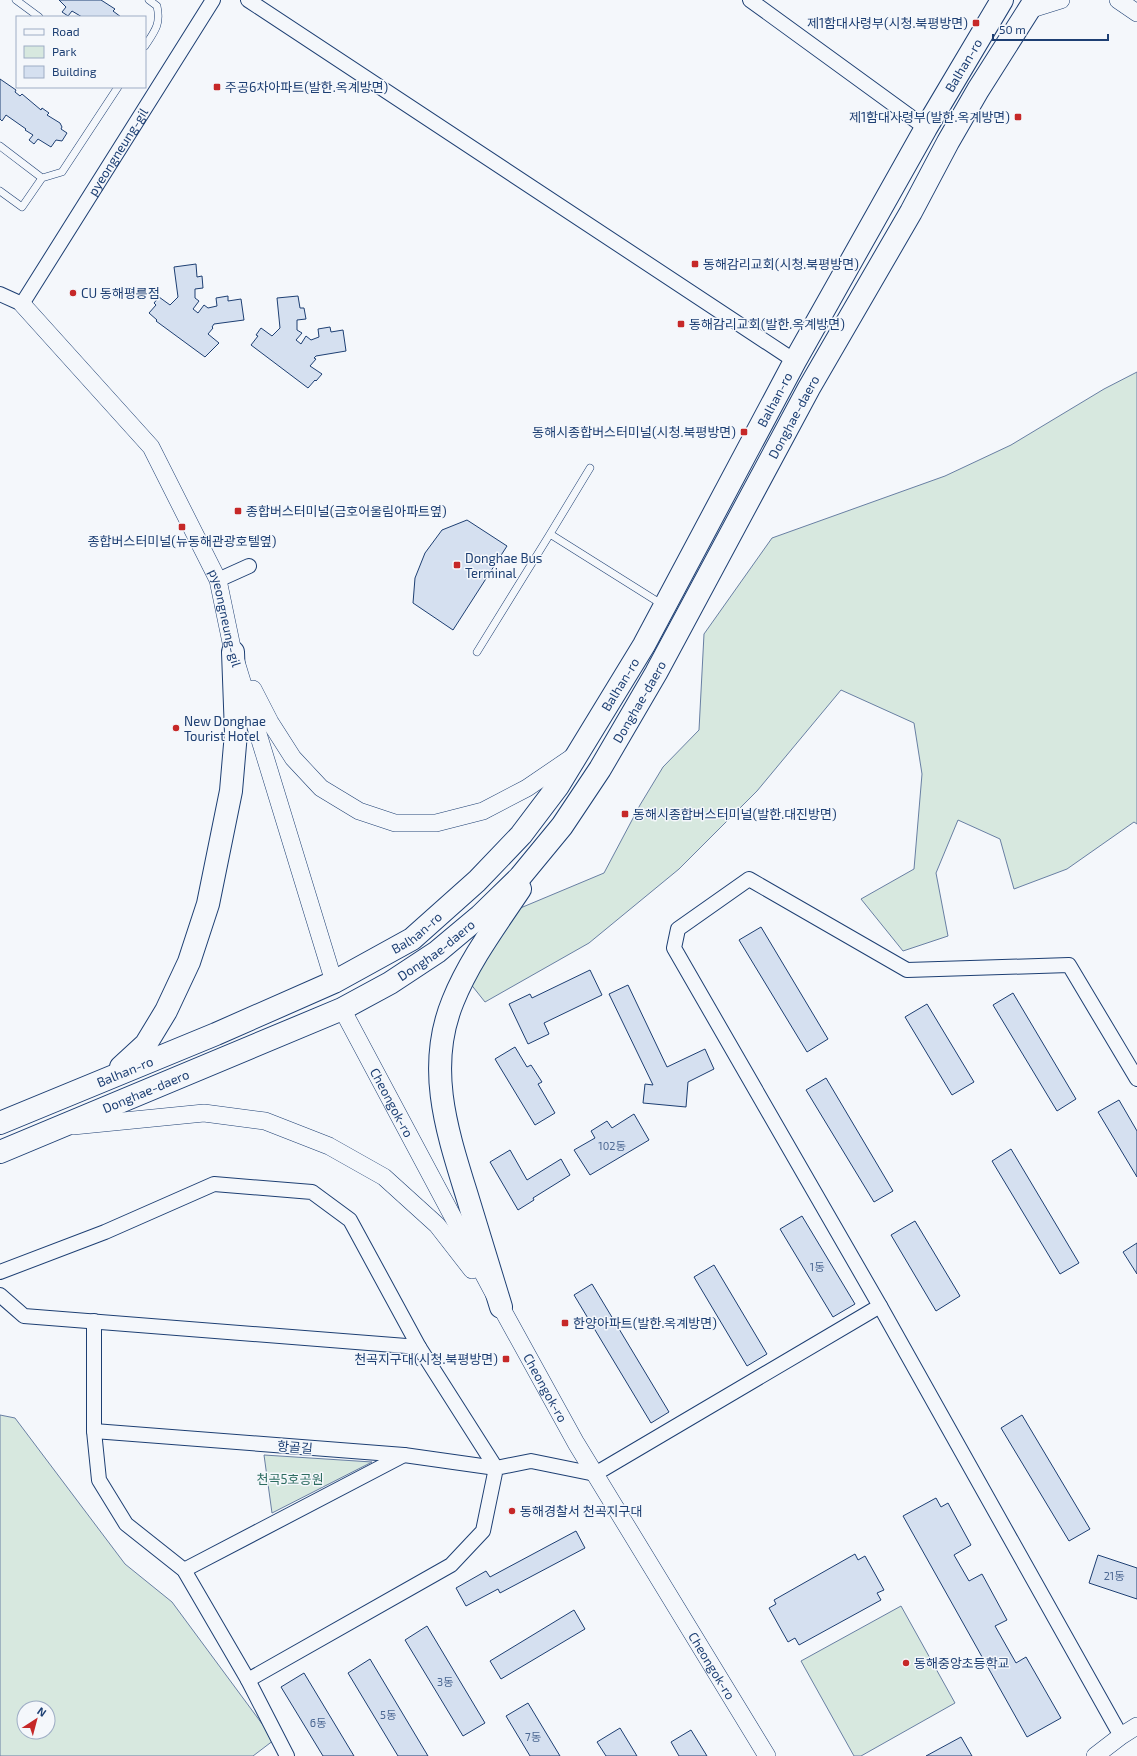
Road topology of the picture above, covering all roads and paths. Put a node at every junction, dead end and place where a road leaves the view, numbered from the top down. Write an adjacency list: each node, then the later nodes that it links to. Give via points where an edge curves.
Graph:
1 (16, 0): 11 (lane)
2 (150, 0): 12 (lane, via 157,6 159,18)
3 (213, 0): 19 (street, pyeongneung-gil)
4 (248, 0): 20 (street)
5 (750, 0): 14 (street)
6 (1002, 0): 14 (main road, Balhan-ro)
7 (1062, 0): 9 (street)
8 (1118, 0): 10 (street)
9 (1032, 5): 21 (main road, Donghae-daero, via 959,123)
10 (1137, 13)
11 (38, 16)
12 (146, 44)
13 (117, 88): 16 (lane, via 62,172)
14 (926, 128): 20 (main road, Balhan-ro)
15 (0, 146): 16 (lane)
16 (42, 178): 17 (lane, via 22,207)
17 (0, 191)
18 (0, 294): 19 (street, pyeongneung-gil)
19 (22, 304): 25 (street, pyeongneung-gil, via 150,447)
20 (795, 361): 21 (main road); 26 (main road, Balhan-ro)
21 (817, 375): 30 (main road, Donghae-daero, via 656,673 600,769)
22 (590, 468): 23 (lane)
23 (550, 534): 26 (lane); 28 (lane)
24 (249, 566): 25 (street)
25 (218, 580): 27 (street, pyeongneung-gil)
26 (665, 606): 29 (main road, Balhan-ro)
27 (233, 652): 29 (street, via 270,722 293,758 321,788 359,811 394,824 436,823 483,811 527,788); 31 (street, pyeongneung-gil); 33 (main road, via 236,733 231,791 208,904 189,962 166,1011 146,1044)
28 (477, 652)
29 (577, 754): 31 (main road, Balhan-ro, via 558,786 521,835 477,881 412,939)
30 (562, 826): 32 (main road, Donghae-daero, via 520,877 480,916 437,952 390,984); 41 (main road, via 467,970 452,1002 442,1040 439,1082 448,1134)
31 (334, 982): 32 (main road); 33 (main road, Balhan-ro)
32 (342, 1009): 36 (main road, Donghae-daero); 41 (street, Cheongok-ro)
33 (111, 1077): 35 (main road, Balhan-ro)
34 (1137, 1079): 40 (street, via 1070,965 907,970 749,879 678,929 674,948)
35 (0, 1123)
36 (59, 1127): 37 (main road, Donghae-daero); 41 (street, via 204,1114 264,1121 329,1146 384,1177 437,1225)
37 (0, 1152)
38 (0, 1272): 43 (street, via 105,1232 214,1184 312,1192 350,1220)
39 (0, 1295): 42 (street, via 24,1316)
40 (880, 1306): 47 (street); 51 (street)
41 (501, 1307): 47 (street, Cheongok-ro)
42 (94, 1321): 43 (street); 44 (street)
43 (419, 1347): 46 (street)
44 (94, 1431): 45 (street, 항골길); 48 (street, via 98,1480 126,1524)
45 (404, 1456): 46 (street, 항골길); 48 (street)
46 (496, 1468): 47 (street, 항골길, via 530,1461); 49 (street, via 483,1531 451,1564)
47 (595, 1474): 53 (street, Cheongok-ro)
48 (184, 1570): 49 (street)
49 (248, 1680): 52 (street)
50 (1137, 1726): 51 (street)
51 (1121, 1736): 54 (street)
52 (287, 1756)
53 (767, 1756)
54 (1095, 1756)

